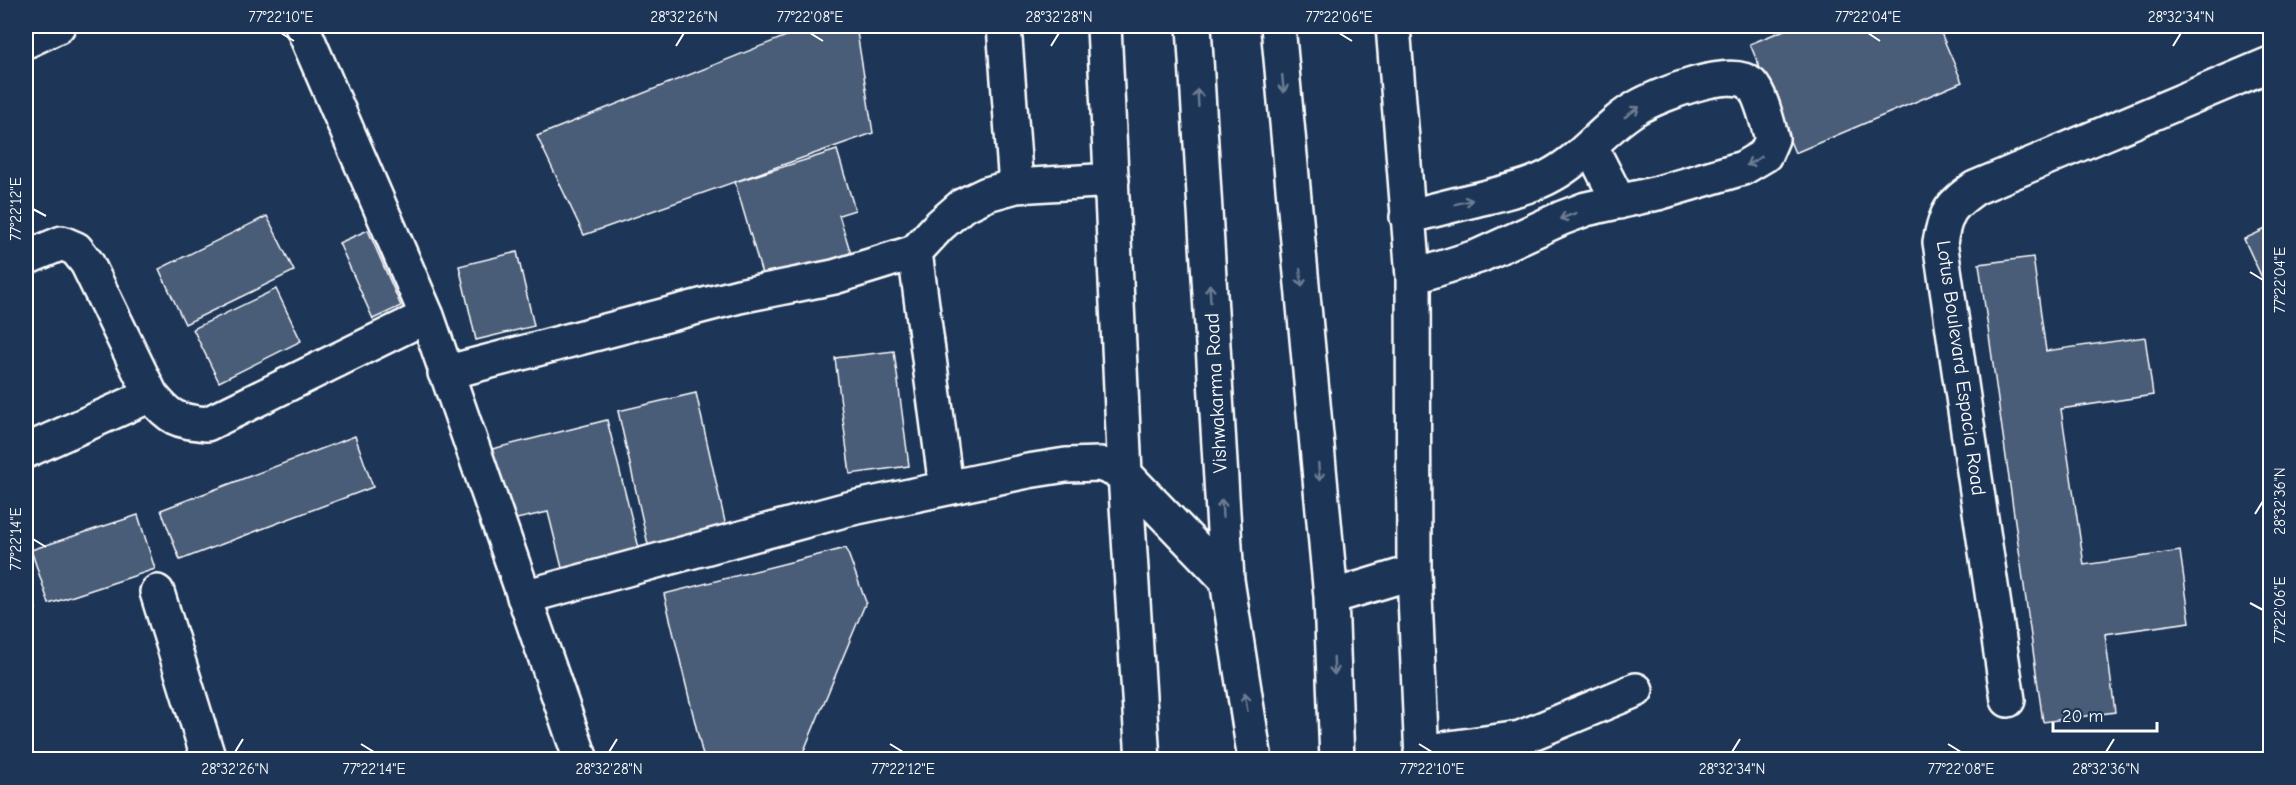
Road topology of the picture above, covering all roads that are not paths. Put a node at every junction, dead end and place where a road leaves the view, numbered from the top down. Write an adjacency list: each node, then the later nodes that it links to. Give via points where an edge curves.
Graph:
1 (58, 26): 8 (street)
2 (302, 26): 18 (street)
3 (1004, 26): 12 (street)
4 (1104, 26): 11 (street)
5 (1194, 26): 25 (street, Vishwakarma Road, one-way to 5)
6 (1278, 26): 28 (street, one-way to 28)
7 (1393, 26): 14 (street)
8 (26, 41)
9 (2271, 64): 30 (street, Lotus Boulevard Espacia Road, via 1975,188 1955,203 1944,220 1940,242)
10 (1591, 147): 13 (street); 13 (street, one-way to 13, via 1638,106 1707,80 1742,79 1757,95 1772,139 1760,159 1743,168); 14 (street, one-way to 10, via 1530,185 1552,176)
11 (1088, 182): 12 (street); 22 (street)
12 (1016, 186): 15 (street, via 962,206)
13 (1619, 202): 17 (street, one-way to 17, via 1586,209 1479,256)
14 (1407, 217): 17 (street)
15 (915, 252): 19 (street, via 834,277 739,296); 23 (street)
16 (26, 258): 20 (street, via 62,243 76,249 87,263)
17 (1413, 277): 24 (street)
18 (427, 316): 19 (street); 20 (street, via 207,424 182,421 164,412)
19 (445, 373): 27 (street)
20 (151, 395): 21 (street)
21 (26, 451)
22 (1113, 469): 23 (street, via 1066,465); 25 (street); 34 (street)
23 (946, 487): 27 (street, via 848,508)
24 (1414, 572): 28 (street); 31 (street)
25 (1227, 580): 35 (street, Vishwakarma Road, one-way to 25)
26 (158, 592): 33 (street)
27 (524, 597): 32 (street)
28 (1331, 597): 36 (street, one-way to 36)
29 (1636, 690): 31 (street, via 1520,738)
30 (2008, 700)
31 (1422, 756)
32 (571, 757)
33 (209, 759)
34 (1143, 759)
35 (1255, 759)
36 (1337, 759)

